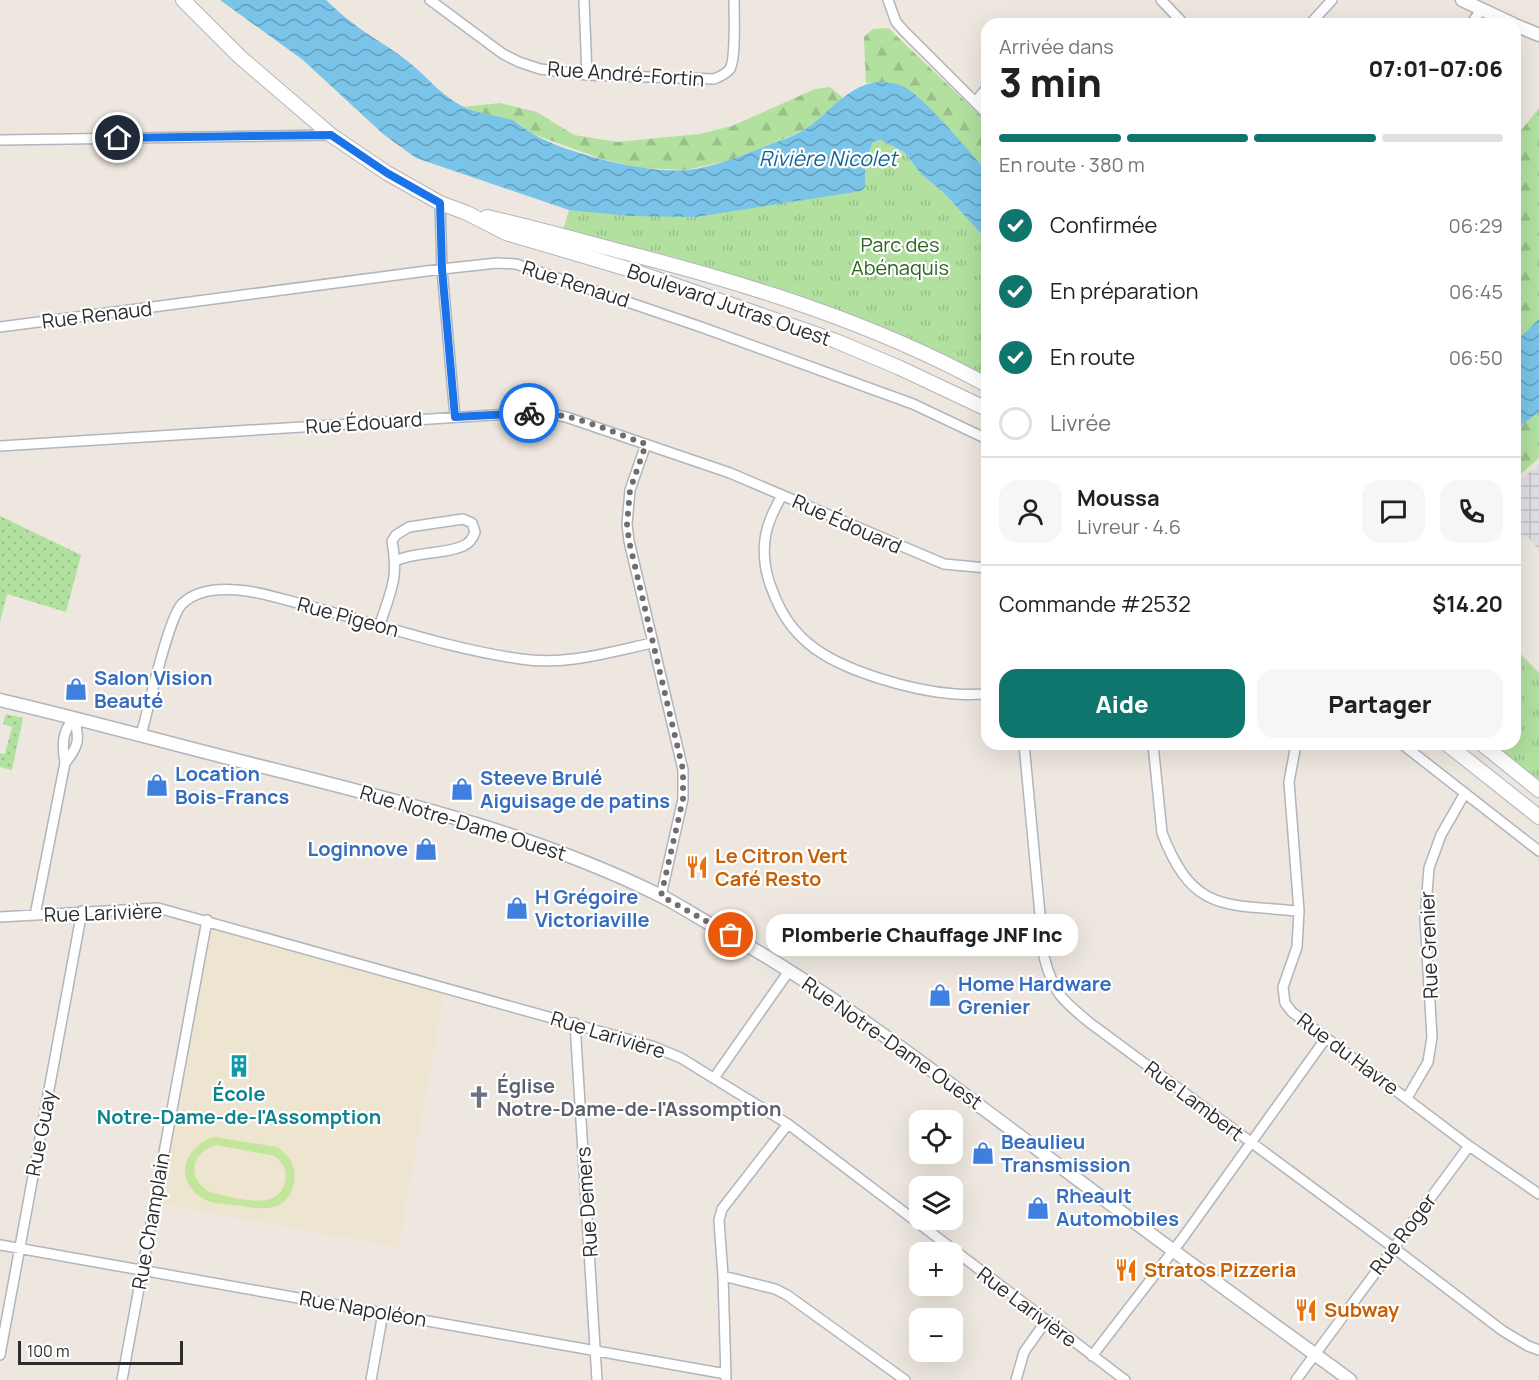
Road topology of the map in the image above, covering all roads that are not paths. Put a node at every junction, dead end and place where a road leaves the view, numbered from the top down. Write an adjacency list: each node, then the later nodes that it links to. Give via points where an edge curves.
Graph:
1 (183, 0): 20 (main road, Boulevard Jutras Ouest, via 240,57)
2 (584, 0): 16 (street)
3 (734, 0): 16 (street, Rue André-Fortin, via 732,56 730,68 723,75 714,79)
4 (888, 0): 18 (street, via 904,33)
5 (1161, 0): 10 (street)
6 (1332, 0): 11 (street)
7 (1462, 0): 9 (street)
8 (432, 1): 16 (street, Rue André-Fortin, via 519,62)
9 (1481, 10): 12 (street); 13 (street)
10 (1178, 18)
11 (1316, 18)
12 (1475, 18)
13 (1500, 18)
14 (1521, 27): 15 (street)
15 (1539, 34)
16 (587, 75)
17 (981, 95): 18 (street)
18 (975, 102): 19 (street)
19 (981, 108)
20 (331, 135): 21 (street); 22 (main road, Boulevard Jutras Ouest)
21 (0, 140)
22 (440, 203): 23 (main road, Boulevard Jutras Ouest); 24 (street)
23 (467, 213): 26 (main road, Boulevard Jutras Ouest, via 704,273 788,300 913,348); 27 (main road, Boulevard Jutras Ouest, via 506,233 628,269 836,341)
24 (442, 269): 25 (street, Rue Renaud); 28 (street); 29 (street, Rue Renaud, via 497,263 531,268 913,404)
25 (0, 327)
26 (981, 382)
27 (981, 406)
28 (455, 417): 30 (street, Rue Édouard, via 540,412); 31 (street, Rue Édouard)
29 (981, 436)
30 (646, 444): 32 (street, Rue Édouard); 36 (street, via 630,490 627,524)
31 (0, 446)
32 (782, 495): 34 (street, Rue Édouard, via 944,564); 37 (street, via 769,521 766,574 788,621 809,644 843,664 921,690)
33 (395, 561): 33 (street, via 392,541 410,527 463,519 472,523 476,532 465,546 407,555); 35 (street, via 394,581)
34 (981, 567)
35 (380, 624): 36 (street, Rue Pigeon, via 458,647 522,660 579,657); 40 (street, Rue Pigeon, via 248,591 207,591 195,595 177,611)
36 (652, 643): 52 (street, via 683,770 683,799)
37 (981, 694)
38 (0, 700): 39 (street, Rue Notre-Dame Ouest)
39 (74, 718): 40 (street, Rue Notre-Dame Ouest); 47 (street, via 65,728); 47 (street, via 78,739)
40 (141, 735): 52 (street, Rue Notre-Dame Ouest, via 470,823 577,859)
41 (1025, 750): 64 (street, Rue Lambert, via 1044,957 1054,988 1090,1023)
42 (1154, 750): 54 (street, via 1162,833 1187,881 1216,902)
43 (1295, 750): 54 (street, Rue du Havre, via 1289,782)
44 (1410, 750): 49 (street)
45 (1455, 750): 50 (main road)
46 (1489, 750): 48 (main road)
47 (65, 763): 55 (street)
48 (1539, 790)
49 (1466, 794): 51 (street); 62 (street, Rue Grenier, via 1441,835 1429,868 1425,919 1432,1037 1428,1062)
50 (1539, 817)
51 (1539, 851)
52 (661, 896): 58 (street, Rue Notre-Dame Ouest)
53 (82, 911): 55 (street, Rue Larivière); 57 (street, Rue Larivière, via 158,908); 68 (street, Rue Guay)
54 (1299, 911): 60 (street, Rue du Havre, via 1297,947 1283,987 1285,1003)
55 (35, 915): 56 (street, Rue Larivière)
56 (0, 917)
57 (207, 920): 59 (street, Rue Larivière); 71 (street, Rue Champlain)
58 (789, 971): 61 (street); 70 (street, Rue Notre-Dame Ouest, via 981,1105)
59 (575, 1023): 61 (street, Rue Larivière, via 652,1046); 76 (street, Rue Demers)
60 (1326, 1038): 62 (street, Rue du Havre); 64 (street)
61 (714, 1078): 63 (street, Rue Larivière)
62 (1407, 1098): 65 (street, Rue du Havre)
63 (788, 1124): 72 (street, via 722,1209 719,1220); 74 (street, Rue Larivière)
64 (1251, 1144): 69 (street, Rue Lambert); 70 (street)
65 (1468, 1146): 66 (street, Rue du Havre); 69 (street, Rue Roger)
66 (1538, 1192)
67 (0, 1245): 68 (street, Rue Napoléon)
68 (20, 1248): 71 (street, Rue Napoléon); 78 (street, Rue Guay)
69 (1394, 1248): 75 (street, Rue Lambert, via 1503,1331); 77 (street, Rue Roger)
70 (1173, 1252): 77 (street, Rue Notre-Dame Ouest); 79 (street)
71 (142, 1270): 73 (street, Rue Napoléon); 82 (street, Rue Champlain)
72 (723, 1276): 80 (street, via 787,1295); 81 (street)
73 (383, 1313): 76 (street, Rue Napoléon); 83 (street)
74 (1046, 1321): 79 (street, Rue Larivière); 87 (street, via 1024,1352)
75 (1539, 1350)
76 (595, 1351): 81 (street, Rue Napoléon); 84 (street, Rue Demers)
77 (1314, 1354): 89 (street, Rue Roger); 90 (street, Rue Notre-Dame Ouest)
78 (0, 1355)
79 (1092, 1356): 88 (street, Rue Larivière)
80 (893, 1370): 85 (street); 86 (street)
81 (726, 1377)
82 (122, 1380)
83 (371, 1380)
84 (597, 1380)
85 (887, 1380)
86 (905, 1380)
87 (1016, 1380)
88 (1125, 1380)
89 (1296, 1380)
90 (1350, 1380)

